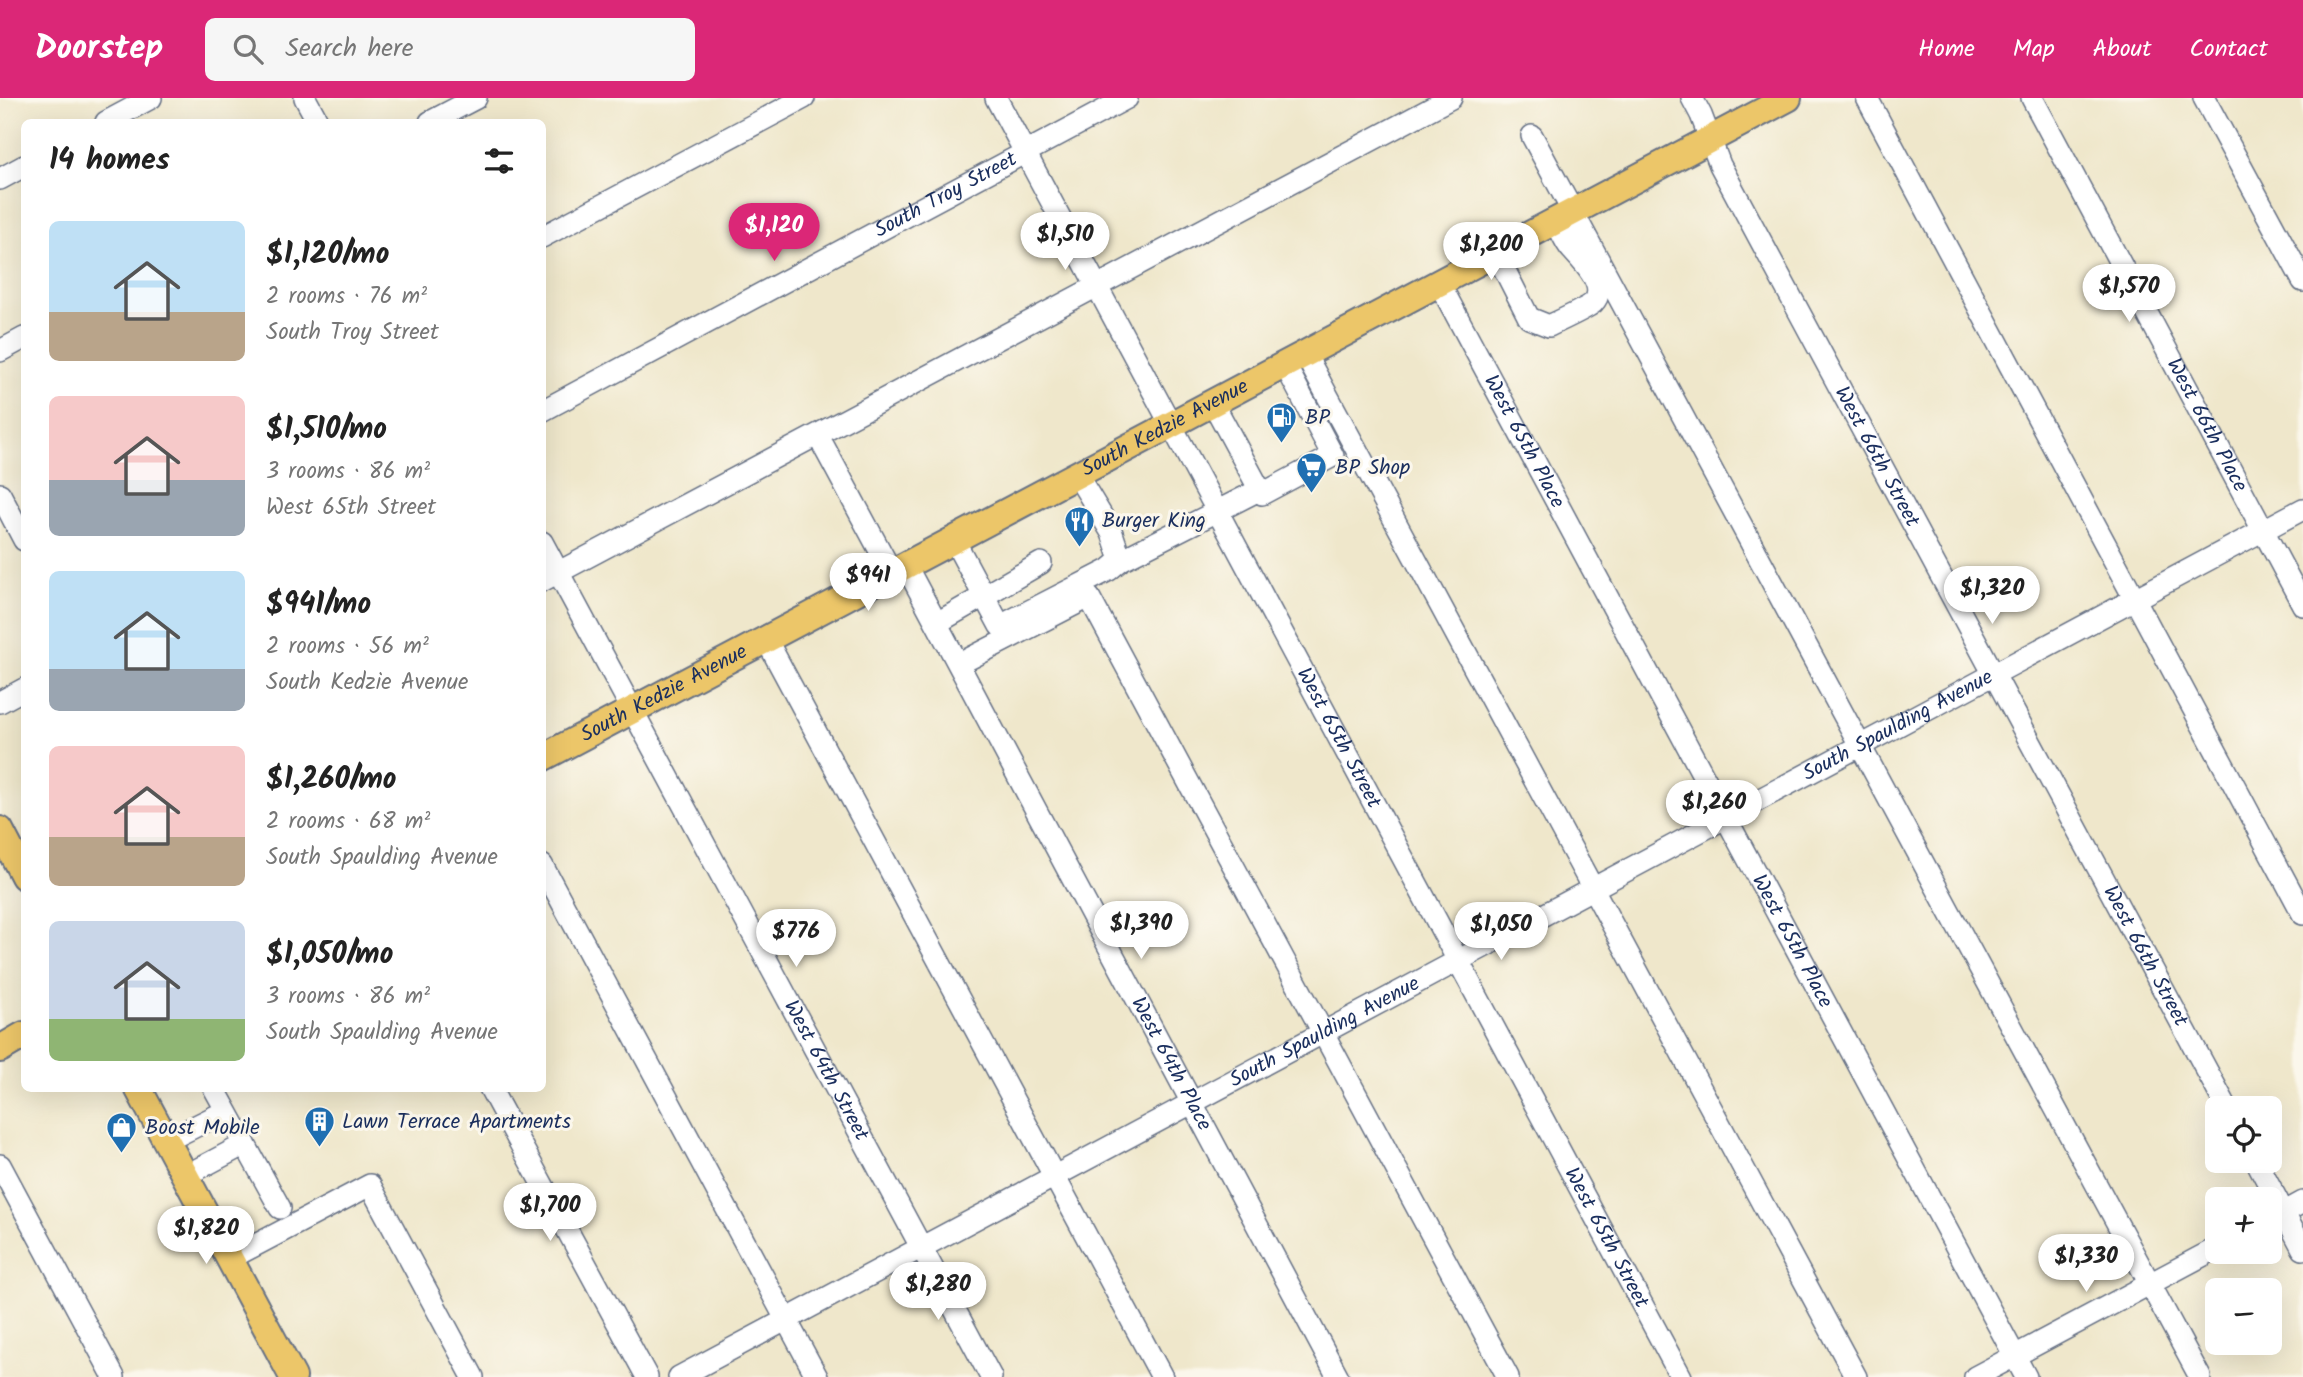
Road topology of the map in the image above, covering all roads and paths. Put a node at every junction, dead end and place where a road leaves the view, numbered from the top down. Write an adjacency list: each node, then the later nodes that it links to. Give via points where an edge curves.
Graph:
1 (151, 98): 13 (street)
2 (305, 98): 14 (street)
3 (476, 98): 15 (street)
4 (804, 98): 22 (street)
5 (996, 98): 18 (street, West 65th Street)
6 (1127, 98): 18 (street, South Troy Street)
7 (1451, 98): 26 (street)
8 (1692, 98): 17 (street, West 66th Street)
9 (1788, 98): 17 (main road, South Kedzie Avenue)
10 (1867, 98): 48 (street)
11 (2032, 98): 40 (street, West 66th Place)
12 (2204, 98): 24 (street)
13 (112, 119)
14 (316, 119)
15 (436, 119)
16 (1531, 136): 21 (street)
17 (1710, 140): 21 (main road, South Kedzie Avenue); 53 (street, West 66th Street)
18 (1025, 153): 26 (street, West 65th Street); 31 (street, South Troy Street)
19 (21, 168): 20 (street)
20 (0, 179)
21 (1564, 217): 23 (main road, South Kedzie Avenue); 23 (street, via 1572,250 1584,259 1596,281 1597,295 1594,302 1549,326 1529,318); 57 (street)
22 (546, 235)
23 (1496, 253): 25 (main road, South Kedzie Avenue)
24 (2303, 281)
25 (1439, 283): 29 (main road, South Kedzie Avenue); 59 (street, West 65th Place)
26 (1096, 286): 32 (street, West 65th Street); 46 (street)
27 (21, 340): 28 (street)
28 (0, 351)
29 (1295, 360): 30 (main road, South Kedzie Avenue); 35 (street, via 1333,456 1262,494); 63 (street)
30 (1213, 403): 32 (main road, South Kedzie Avenue); 35 (street)
31 (546, 409)
32 (1171, 425): 34 (main road, South Kedzie Avenue); 38 (street, West 65th Street)
33 (823, 445): 45 (street, West 64th Place)
34 (1077, 475): 41 (main road, South Kedzie Avenue); 43 (street, via 1111,533)
35 (1259, 490): 38 (street)
36 (0, 494): 39 (street)
37 (2303, 509): 40 (street, South Spaulding Avenue)
38 (1217, 512): 43 (street); 65 (street, West 65th Street)
39 (19, 517)
40 (2263, 530): 48 (street, South Spaulding Avenue); 49 (street, West 66th Place)
41 (954, 540): 45 (main road, South Kedzie Avenue); 47 (street)
42 (546, 557): 46 (street, West 64th Street)
43 (1121, 561): 47 (street, via 1000,626)
44 (1041, 564): 47 (street)
45 (899, 569): 50 (street, West 64th Place); 51 (main road, South Kedzie Avenue)
46 (551, 576): 56 (street, West 64th Street)
47 (984, 596): 50 (street)
48 (2135, 599): 53 (street, South Spaulding Avenue); 64 (street)
49 (2303, 605)
50 (937, 623): 52 (street, West 64th Place)
51 (766, 639): 56 (main road, South Kedzie Avenue); 79 (street)
52 (959, 664): 66 (street, via 1089,597); 73 (street, West 64th Place)
53 (1994, 674): 57 (street, South Spaulding Avenue); 72 (street, West 66th Street)
54 (21, 691): 55 (street)
55 (0, 702)
56 (633, 711): 58 (main road, South Kedzie Avenue); 84 (street, West 64th Street)
57 (1860, 746): 59 (street, South Spaulding Avenue); 88 (street)
58 (546, 756)
59 (1726, 817): 63 (street, South Spaulding Avenue); 90 (street, West 65th Place)
60 (0, 830): 61 (main road)
61 (21, 870)
62 (546, 872): 89 (street)
63 (1593, 888): 65 (street, South Spaulding Avenue); 102 (street)
64 (2303, 914)
65 (1458, 961): 66 (street, South Spaulding Avenue); 101 (street, West 65th Street)
66 (1323, 1033): 73 (street, South Spaulding Avenue); 100 (street)
67 (21, 1037): 68 (main road)
68 (0, 1049)
69 (140, 1092): 75 (main road)
70 (216, 1092): 74 (street)
71 (492, 1092): 94 (street)
72 (2221, 1096)
73 (1192, 1102): 79 (street, South Spaulding Avenue); 99 (street, West 64th Place)
74 (226, 1111): 75 (street); 76 (street)
75 (166, 1141): 78 (main road)
76 (245, 1144): 78 (street); 81 (street)
77 (0, 1165): 91 (street)
78 (185, 1176): 87 (main road)
79 (1054, 1176): 84 (street, South Spaulding Avenue); 98 (street)
80 (2303, 1202): 82 (street)
81 (280, 1208)
82 (2282, 1213)
83 (2282, 1222): 85 (street)
84 (922, 1247): 89 (street, South Spaulding Avenue); 97 (street, West 64th Street)
85 (2303, 1249)
86 (2205, 1254): 88 (street)
87 (229, 1259): 92 (main road); 93 (street, via 370,1185)
88 (2150, 1284): 90 (street); 105 (street)
89 (786, 1320): 95 (street, South Spaulding Avenue); 96 (street)
90 (2015, 1356): 103 (street); 104 (street, West 65th Place)
91 (114, 1377)
92 (293, 1377)
93 (473, 1377)
94 (647, 1377)
95 (679, 1377)
96 (817, 1377)
97 (991, 1377)
98 (1162, 1377)
99 (1338, 1377)
100 (1508, 1377)
101 (1681, 1377)
102 (1856, 1377)
103 (1975, 1377)
104 (2026, 1377)
105 (2200, 1377)

